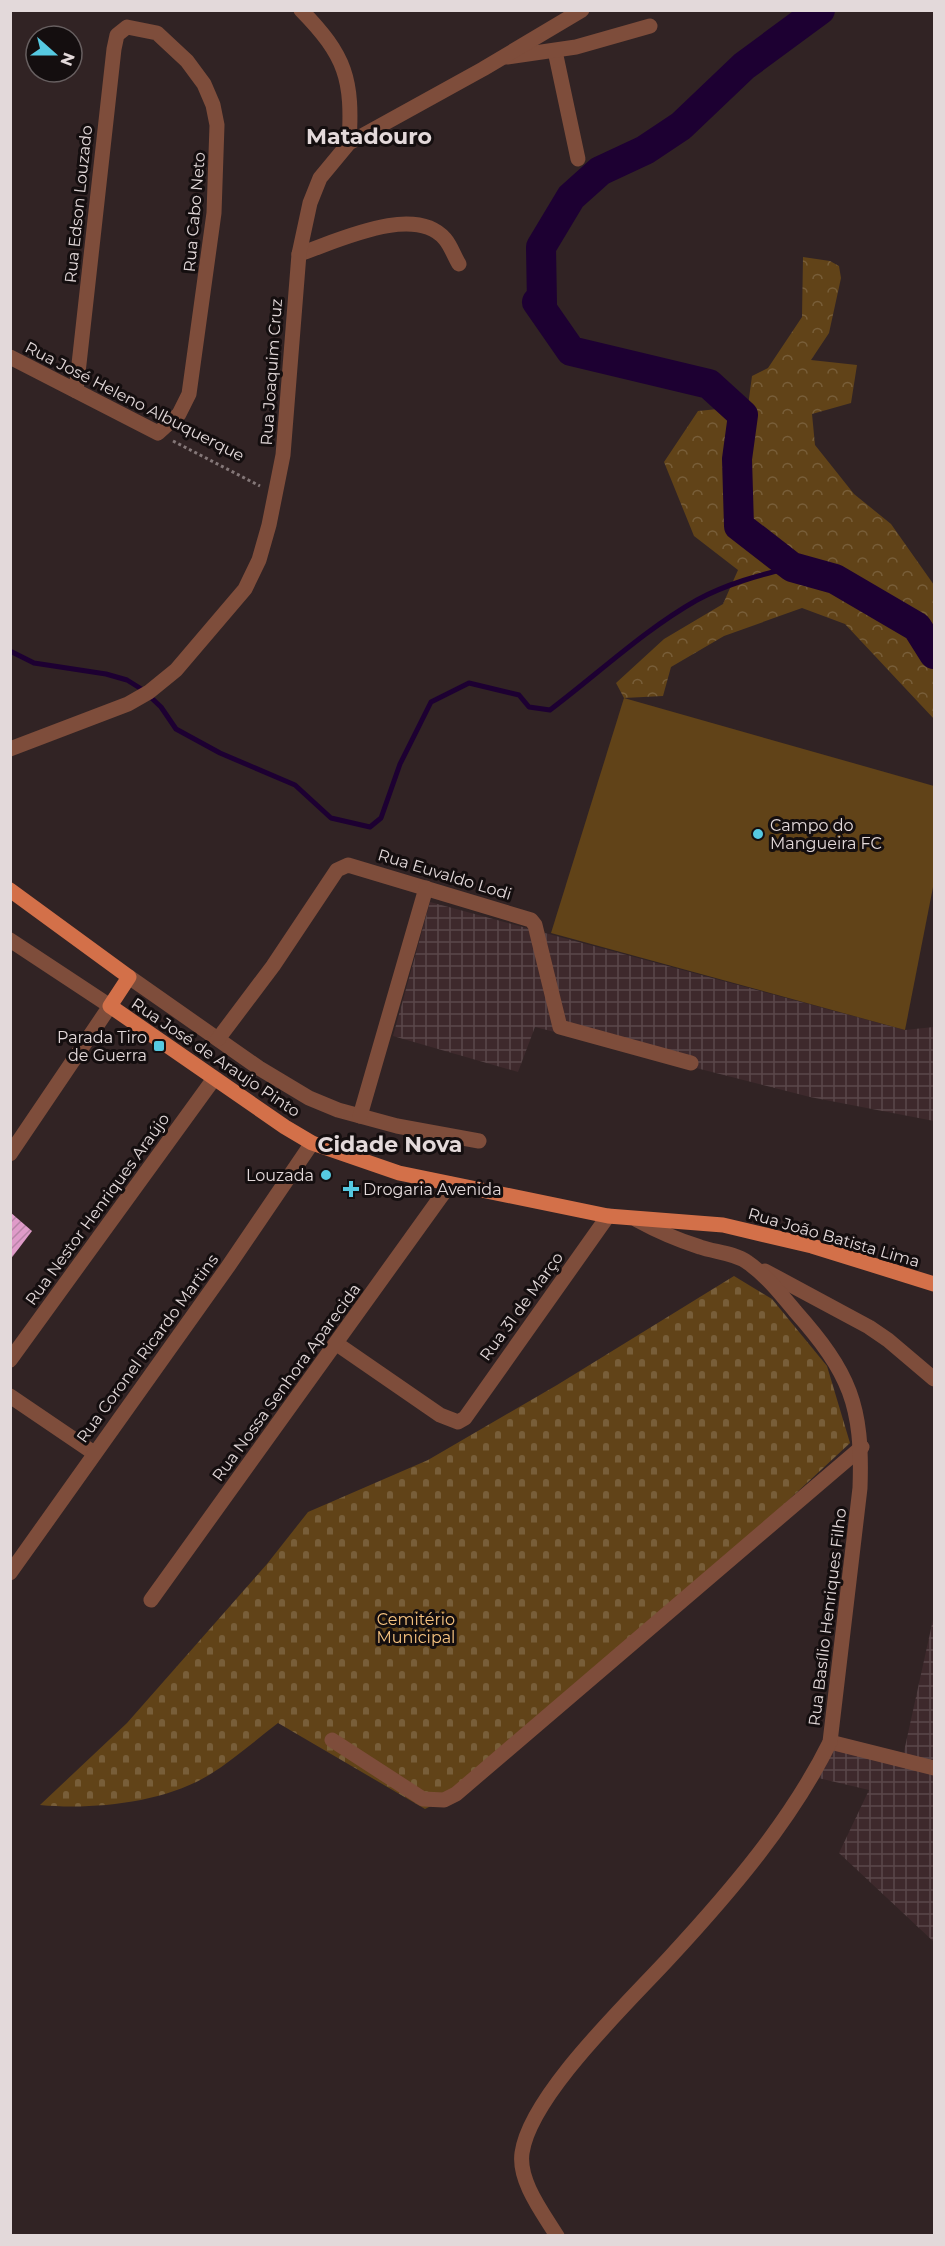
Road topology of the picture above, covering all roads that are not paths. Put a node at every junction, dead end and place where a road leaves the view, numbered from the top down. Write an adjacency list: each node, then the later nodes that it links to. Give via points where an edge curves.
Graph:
1 (301, 10): 7 (street, via 332,45 344,67 352,102)
2 (582, 10): 6 (street, Rua Joaquim Cruz)
3 (650, 26): 5 (street)
4 (127, 27): 12 (street, Rua Edson Louzado, via 117,35 114,49); 13 (street, Rua Cabo Neto, via 157,33 187,61 204,84 217,125 214,213 189,394 178,414)
5 (555, 51): 6 (street); 8 (street)
6 (501, 58): 7 (street, Rua Joaquim Cruz)
7 (349, 143): 9 (street, Rua Joaquim Cruz, via 320,178)
8 (578, 159)
9 (299, 254): 10 (street, via 400,223 433,230 445,239); 14 (street, Rua Joaquim Cruz, via 283,455 259,560 245,589 159,684 128,704)
10 (459, 264)
11 (10, 357): 12 (street, Rua José Heleno Albuquerque)
12 (76, 391): 13 (street, Rua José Heleno Albuquerque)
13 (158, 433)
14 (10, 749)
15 (426, 888): 20 (street, Rua Euvaldo Lodi, via 348,864 337,870); 21 (street, Rua Euvaldo Lodi, via 523,916 535,925 560,1027); 23 (street)
16 (10, 890): 18 (main road)
17 (10, 940): 19 (street)
18 (129, 977): 19 (main road); 20 (street, Rua José de Araujo Pinto)
19 (110, 1006): 22 (main road, Rua José de Araujo Pinto); 26 (street)
20 (218, 1039): 23 (street, Rua José de Araujo Pinto, via 309,1098)
21 (691, 1063)
22 (213, 1080): 25 (main road, Rua José de Araujo Pinto); 34 (street, Rua Nestor Henriques Araújo)
23 (360, 1116): 24 (street, Rua José de Araujo Pinto)
24 (479, 1141)
25 (312, 1143): 27 (main road, Rua José de Araujo Pinto, via 399,1173); 38 (street, Rua Coronel Ricardo Martins)
26 (10, 1154)
27 (450, 1184): 28 (main road, Rua José de Araujo Pinto); 33 (street, Rua Nossa Senhora Aparecida)
28 (608, 1216): 29 (main road, Rua José de Araujo Pinto); 33 (street, Rua 31 de Março, via 465,1418 458,1422 440,1415)
29 (637, 1220): 30 (main road, Rua José de Araujo Pinto); 31 (street, Rua Basílio Henriques Filho, via 683,1241)
30 (723, 1225): 32 (main road, Rua João Batista Lima, via 812,1246)
31 (746, 1261): 35 (street, via 869,1328); 37 (street, Rua Basílio Henriques Filho, via 776,1288 835,1360 850,1389)
32 (934, 1284)
33 (337, 1344): 40 (street, Rua Nossa Senhora Aparecida)
34 (10, 1360)
35 (934, 1379)
36 (10, 1396): 38 (street)
37 (862, 1447): 41 (street, via 456,1794 444,1800 423,1800); 42 (street, Rua Basílio Henriques Filho)
38 (94, 1453): 39 (street, Rua Coronel Ricardo Martins)
39 (10, 1573)
40 (151, 1600)
41 (332, 1740)
42 (830, 1742): 43 (street); 44 (street, Rua Basílio Henriques Filho, via 812,1777 750,1863 595,2039 542,2106 527,2132 522,2156 525,2178)
43 (934, 1768)
44 (557, 2235)

